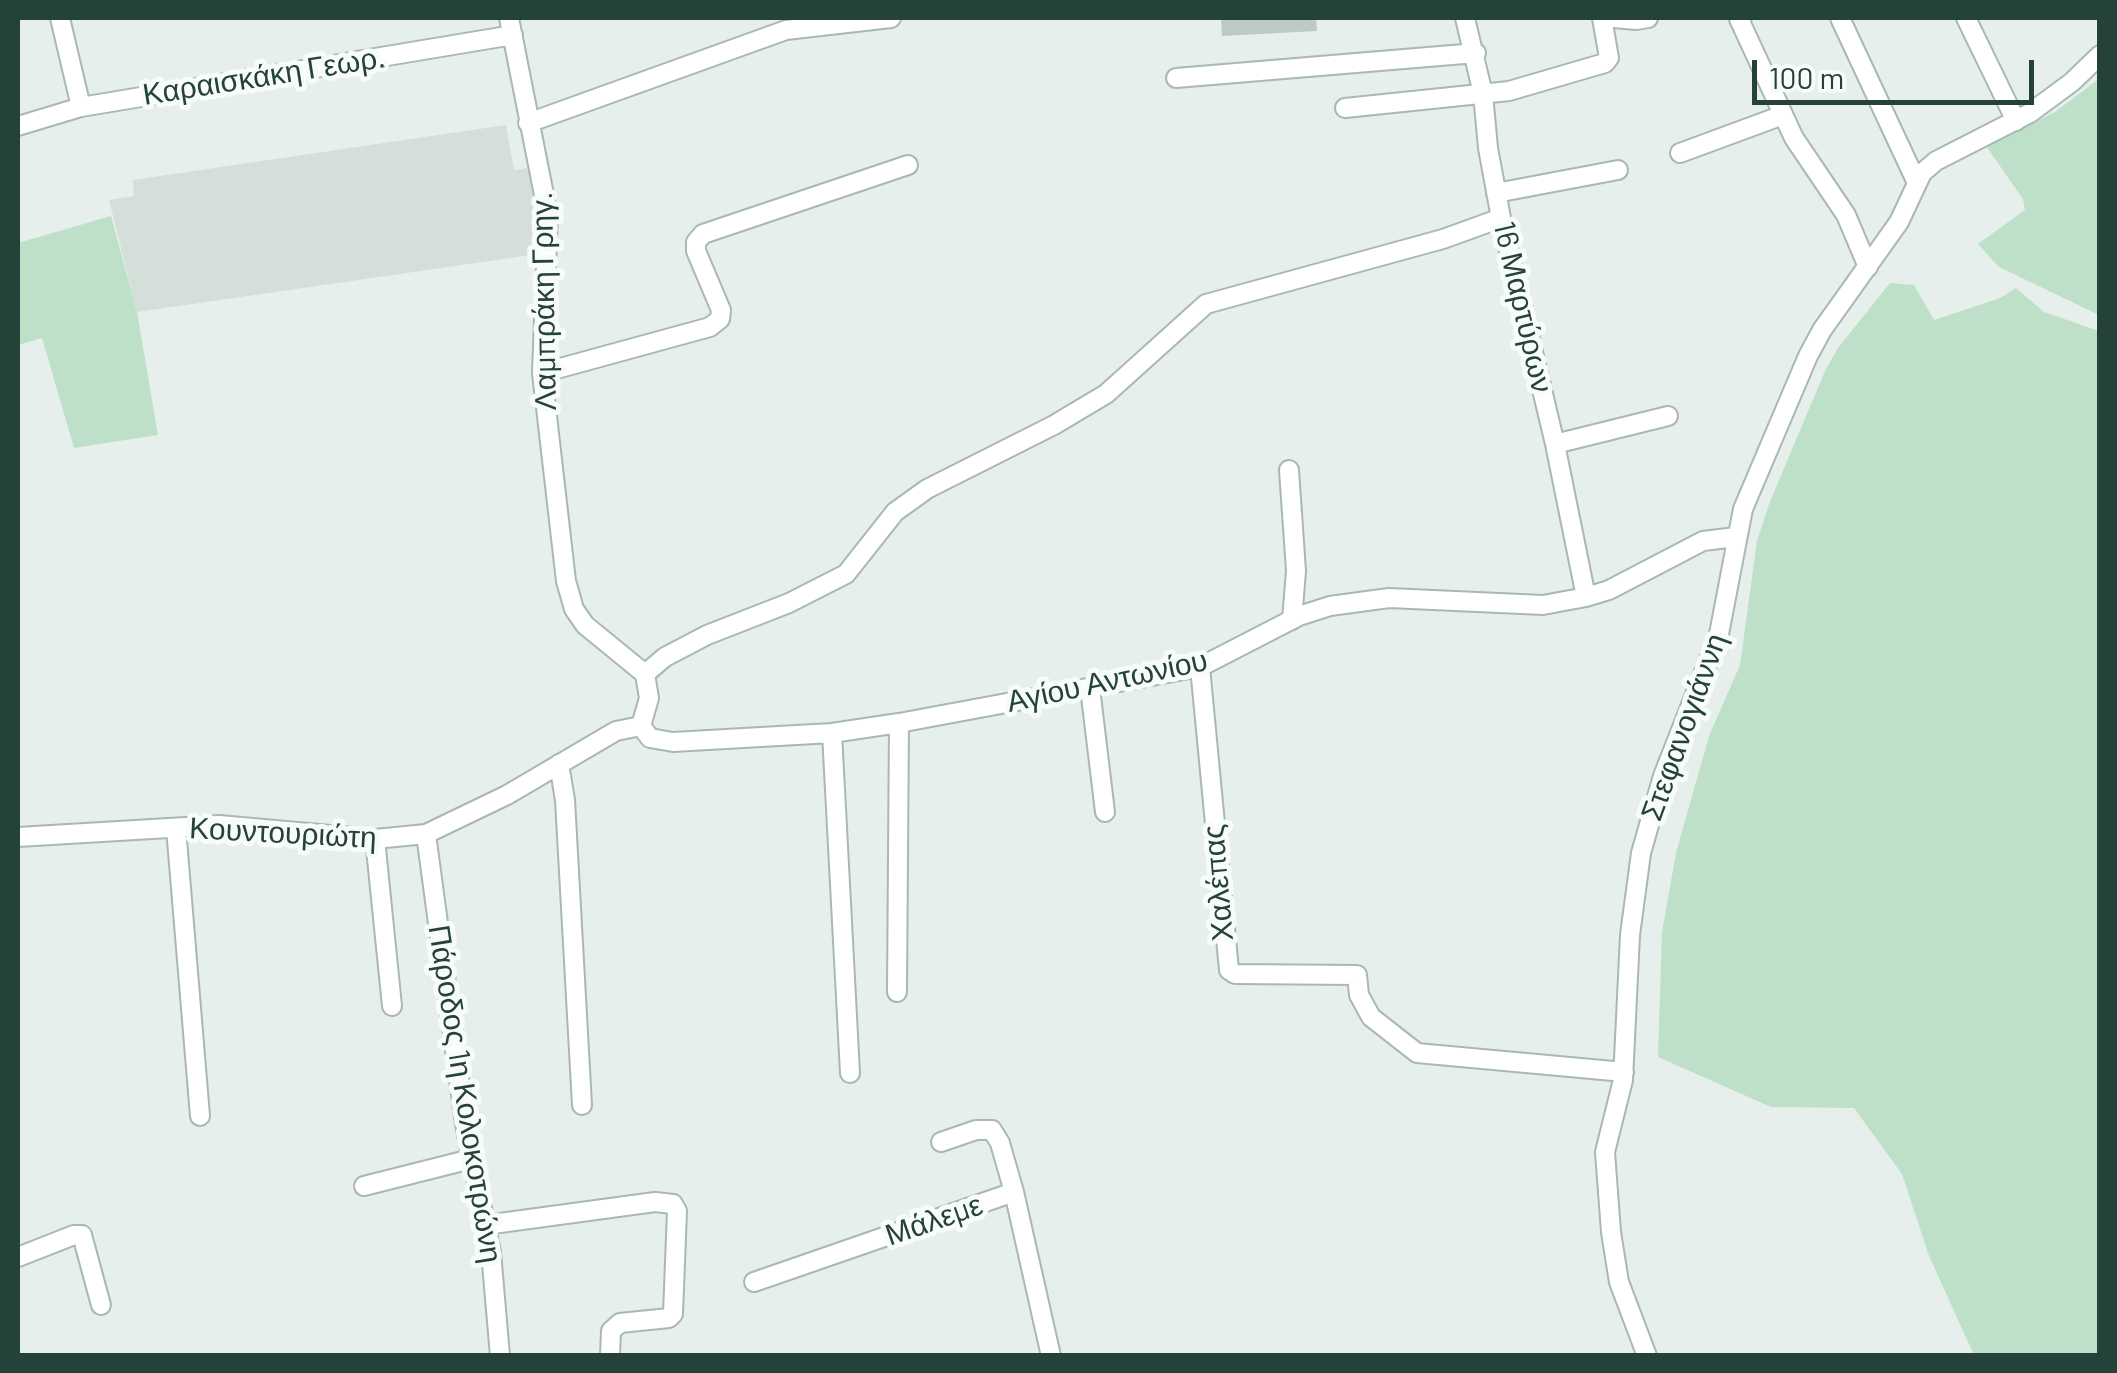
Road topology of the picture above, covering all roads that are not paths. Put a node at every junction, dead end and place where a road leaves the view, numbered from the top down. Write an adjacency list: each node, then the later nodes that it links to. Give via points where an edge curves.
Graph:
1 (60, 18): 15 (street)
2 (891, 18): 19 (street, via 786,30)
3 (1465, 18): 11 (street, 16 Μαρτύρων)
4 (1602, 18): 14 (street, via 1609,58 1604,64)
5 (1614, 18): 6 (street)
6 (1648, 18)
7 (1742, 18): 17 (street)
8 (1840, 18): 24 (street)
9 (1966, 18): 18 (street)
10 (511, 26): 15 (street, Καραισκάκη Γεωρ.); 19 (street, Λαμπράκη Γρηγ.)
11 (1476, 53): 13 (street); 14 (street, 16 Μαρτύρων)
12 (2100, 55): 18 (street, Στεφανογιάννη)
13 (1176, 78)
14 (1483, 94): 16 (street); 25 (street, 16 Μαρτύρων)
15 (81, 107): 20 (street, Καραισκάκη Γεωρ.)
16 (1345, 108)
17 (1784, 115): 21 (street); 27 (street, via 1846,215)
18 (2016, 122): 24 (street, Στεφανογιάννη, via 1930,165)
19 (528, 123): 28 (street, Λαμπράκη Γρηγ., via 548,215)
20 (18, 126)
21 (1680, 152)
22 (908, 165): 28 (street, via 703,234 696,251 721,310 710,327)
23 (1618, 170): 25 (street)
24 (1917, 182): 27 (street, Στεφανογιάννη, via 1906,212)
25 (1496, 193): 26 (street, 16 Μαρτύρων)
26 (1501, 218): 30 (street, 16 Μαρτύρων); 36 (street, via 1443,240 1218,299 1188,317 1106,394 926,489 895,512 846,574 707,636)
27 (1868, 267): 32 (street, Στεφανογιάννη, via 1808,356)
28 (542, 373): 36 (street, Λαμπράκη Γρηγ., via 573,605 585,625)
29 (1668, 416): 30 (street)
30 (1556, 444): 33 (street, 16 Μαρτύρων)
31 (1290, 470): 34 (street)
32 (1736, 537): 33 (street, Αγίου Αντωνίου, via 1703,541); 49 (street, Στεφανογιάννη, via 1720,634 1662,776 1642,853 1630,935)
33 (1586, 597): 34 (street, Αγίου Αντωνίου, via 1529,605 1376,599)
34 (1292, 620): 35 (street, Αγίου Αντωνίου)
35 (1200, 667): 37 (street, Αγίου Αντωνίου); 49 (street, Χαλέπας, via 1228,970 1357,975 1371,1018 1417,1053)
36 (645, 674): 39 (street, via 649,698)
37 (1090, 688): 38 (street, Αγίου Αντωνίου); 42 (street)
38 (899, 722): 40 (street, Αγίου Αντωνίου); 47 (street)
39 (641, 726): 40 (street, Αγίου Αντωνίου, via 650,738 673,742); 41 (street, Κουντουριώτη, via 616,731)
40 (832, 733): 50 (street)
41 (559, 764): 44 (street, Κουντουριώτη); 51 (street)
42 (1105, 812)
43 (176, 828): 45 (street, Κουντουριώτη); 46 (street, Κουντουριώτη, via 238,826); 52 (street)
44 (426, 834): 46 (street, Κουντουριώτη); 54 (street, Πάροδος 1η Κολοκοτρώνη)
45 (18, 836)
46 (375, 839): 48 (street)
47 (896, 992)
48 (392, 1006)
49 (1624, 1072): 64 (street, Στεφανογιάννη, via 1605,1152 1607,1197 1619,1282)
50 (850, 1073)
51 (582, 1105)
52 (200, 1116)
53 (941, 1142): 56 (street, via 992,1130)
54 (471, 1158): 55 (street); 57 (street, Πάροδος 1η Κολοκοτρώνη)
55 (364, 1186)
56 (1014, 1192): 59 (street, Μάλεμε); 63 (street, Μάλεμε)
57 (485, 1225): 61 (street, Πάροδος 1η Κολοκοτρώνη); 62 (street, via 669,1202 676,1212 673,1314 620,1322 612,1331)
58 (18, 1258): 60 (street, via 82,1236)
59 (754, 1282)
60 (100, 1304)
61 (500, 1356)
62 (610, 1356)
63 (1051, 1356)
64 (1646, 1356)

